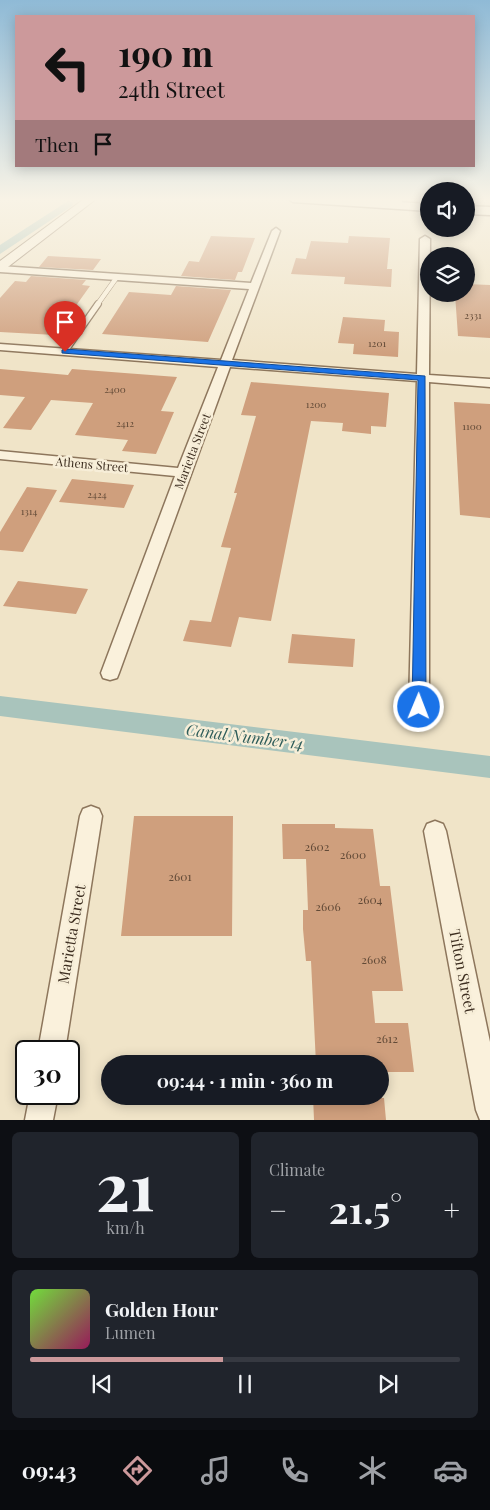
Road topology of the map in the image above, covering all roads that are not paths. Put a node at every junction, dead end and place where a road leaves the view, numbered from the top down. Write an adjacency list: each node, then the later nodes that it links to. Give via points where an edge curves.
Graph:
1 (22, 251): 4 (street)
2 (268, 251): 6 (street, Marietta Street)
3 (425, 251): 10 (street)
4 (0, 268): 5 (street)
5 (117, 277): 6 (street); 8 (lane)
6 (255, 286): 9 (street, Marietta Street)
7 (0, 347): 8 (street)
8 (65, 352): 9 (street)
9 (225, 364): 10 (street); 13 (street, Marietta Street)
10 (422, 378): 11 (street); 15 (street)
11 (490, 384)
12 (0, 455): 13 (street, Athens Street)
13 (183, 473): 14 (street, Marietta Street)
14 (110, 673)
15 (419, 707)
16 (91, 816): 18 (street, Marietta Street)
17 (435, 831): 20 (street, Tifton Street)
18 (53, 1040)
19 (42, 1105): 21 (street)
20 (490, 1110)
21 (39, 1120)

